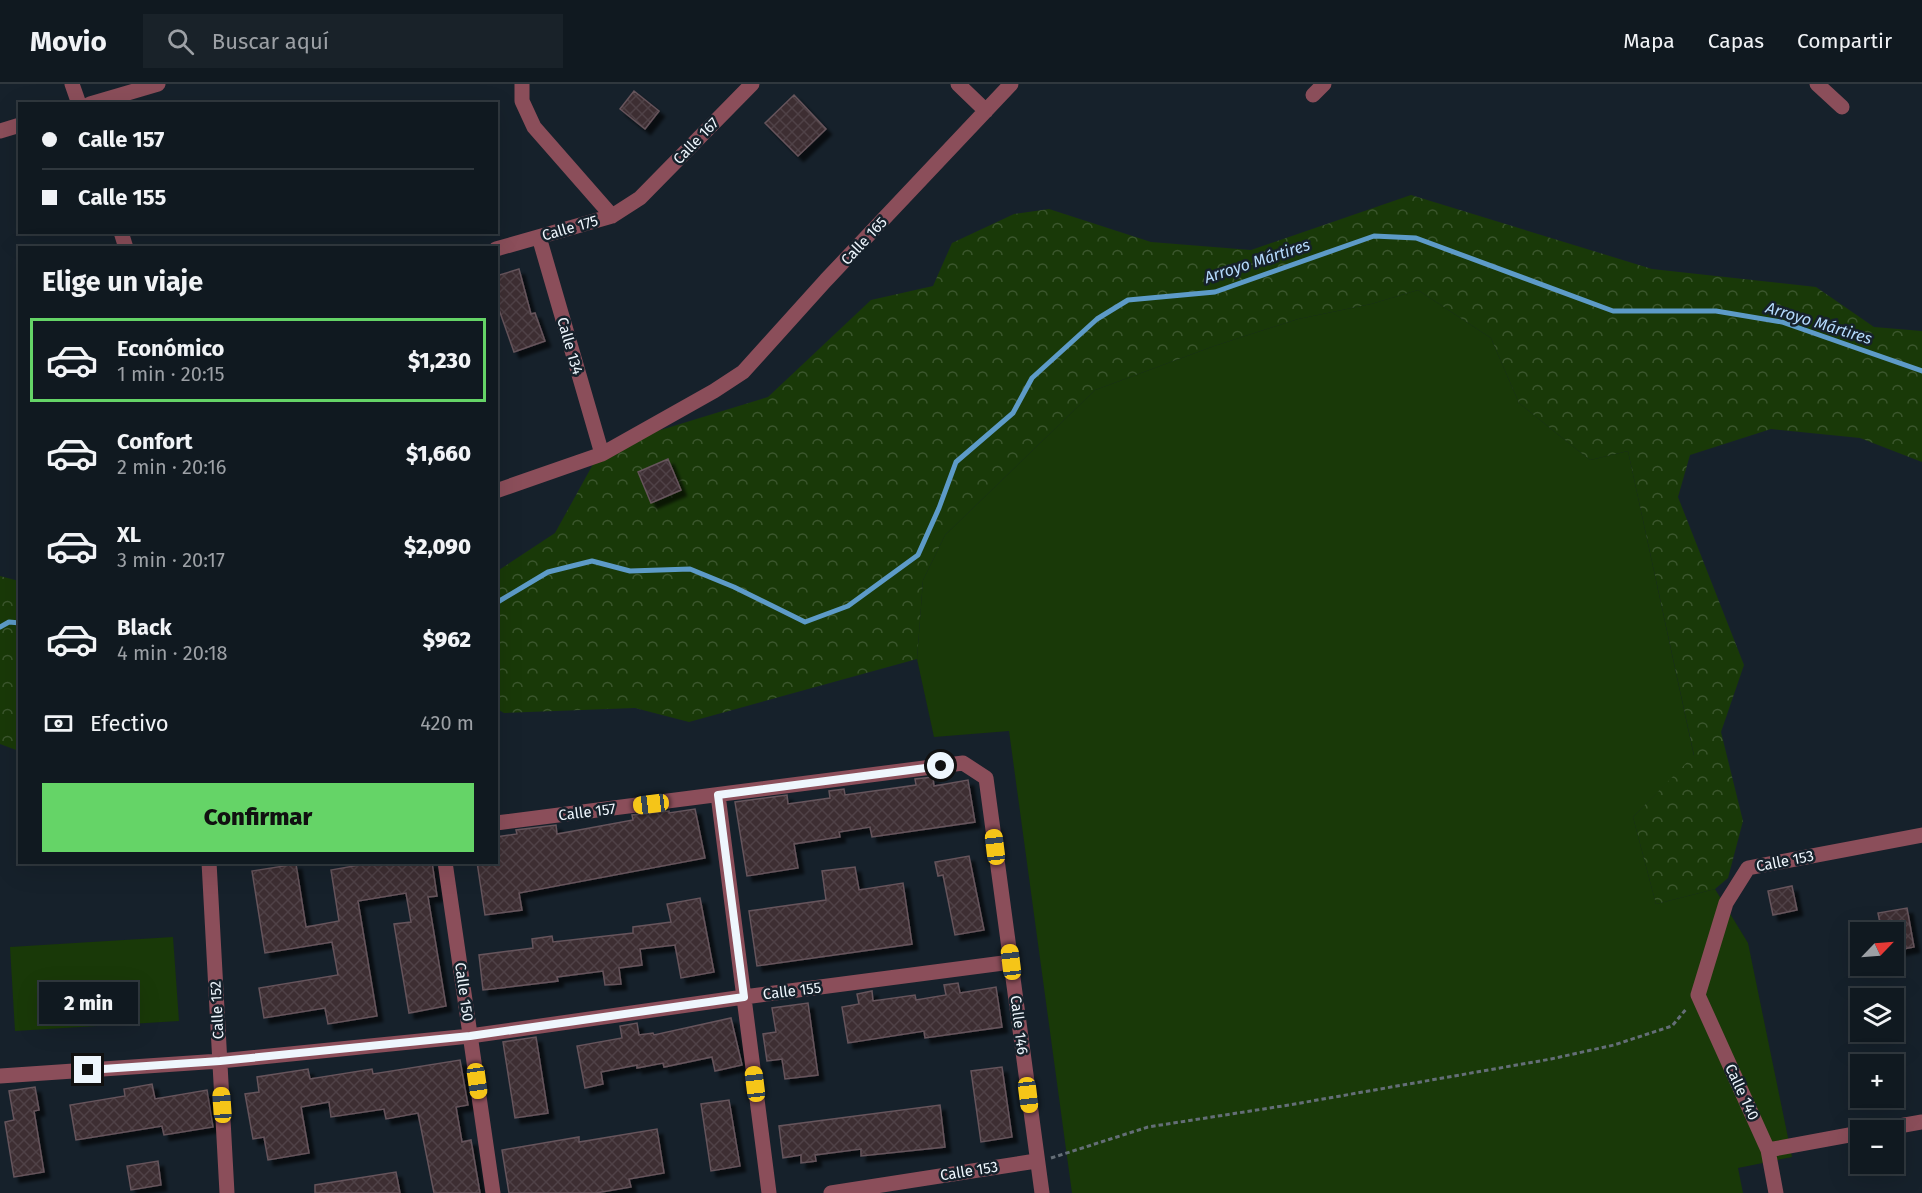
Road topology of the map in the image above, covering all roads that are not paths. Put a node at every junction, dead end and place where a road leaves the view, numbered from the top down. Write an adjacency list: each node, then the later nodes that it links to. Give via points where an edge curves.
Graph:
1 (72, 84): 8 (street)
2 (158, 84): 9 (street)
3 (522, 84): 15 (street, via 522,101 534,127)
4 (752, 84): 14 (street, Calle 167)
5 (958, 84): 11 (street)
6 (1011, 84): 11 (street, Calle 165)
7 (1817, 84): 10 (street)
8 (78, 102)
9 (97, 102)
10 (1842, 107)
11 (986, 111): 18 (street, Calle 165, via 743,372)
12 (18, 126): 13 (street)
13 (0, 131)
14 (640, 198): 15 (street, Calle 175)
15 (612, 216): 16 (street, Calle 175)
16 (538, 237): 17 (street, Calle 175); 18 (street, Calle 134)
17 (498, 248)
18 (602, 454): 19 (street, Calle 165)
19 (498, 490)
20 (963, 763): 21 (street, Calle 157); 26 (street, Calle 146, via 986,778)
21 (718, 795): 22 (street, Calle 157); 28 (street)
22 (498, 823)
23 (1922, 835): 27 (street, Calle 153, via 1748,868 1726,903)
24 (209, 864): 30 (street, Calle 152)
25 (445, 864): 29 (street, Calle 150)
26 (1011, 962): 28 (street, Calle 155); 36 (street, Calle 146)
27 (1698, 995): 35 (street, Calle 140)
28 (744, 997): 29 (street, Calle 155); 39 (street)
29 (470, 1036): 30 (street, Calle 155); 38 (street, Calle 150)
30 (220, 1061): 31 (street, Calle 155); 37 (street, Calle 152)
31 (0, 1076)
32 (1922, 1122): 33 (street)
33 (1904, 1125)
34 (1850, 1135): 35 (street)
35 (1768, 1150): 42 (street, Calle 140)
36 (1036, 1161): 40 (street, Calle 153); 41 (street, Calle 146)
37 (227, 1193)
38 (493, 1193)
39 (769, 1193)
40 (831, 1193)
41 (1042, 1193)
42 (1776, 1193)

